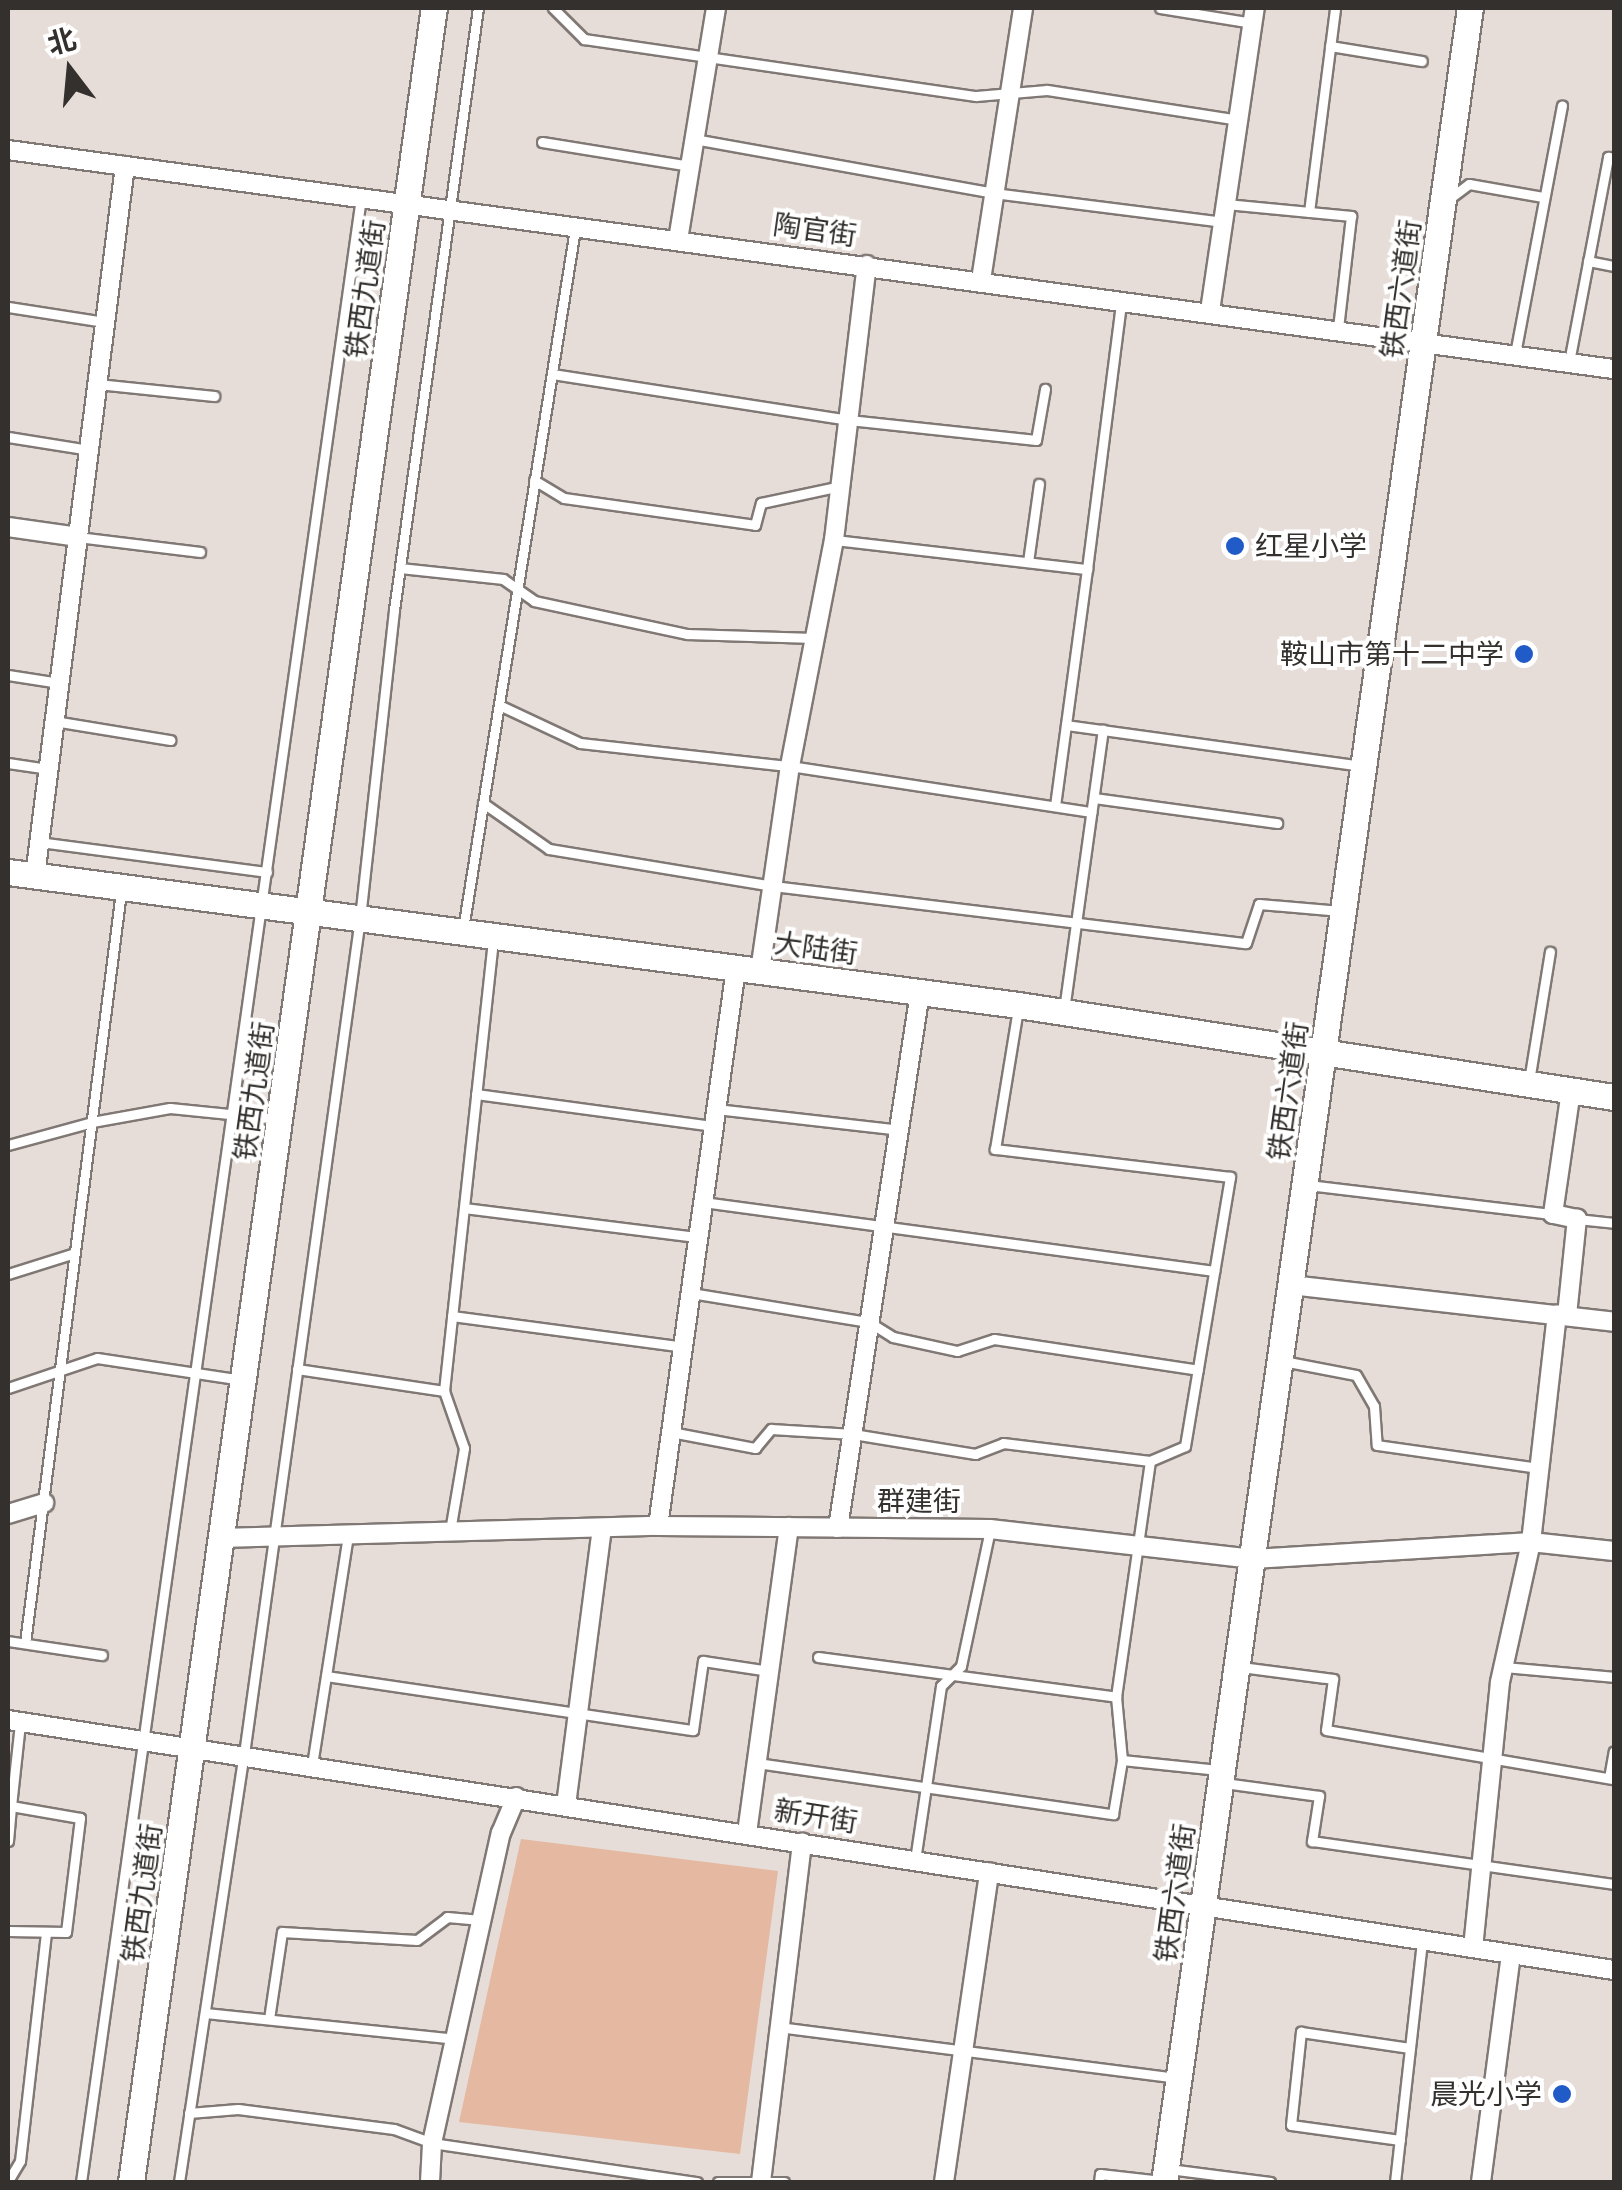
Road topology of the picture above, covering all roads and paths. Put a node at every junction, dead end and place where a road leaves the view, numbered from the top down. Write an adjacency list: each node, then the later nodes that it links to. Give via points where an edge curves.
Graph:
1 (434, 8): 25 (main road, 铁西九道街)
2 (478, 8): 27 (lane)
3 (552, 8): 11 (lane, via 584,39)
4 (716, 8): 11 (street)
5 (1023, 8): 13 (street)
6 (1160, 8): 9 (lane)
7 (1335, 8): 10 (lane)
8 (1470, 8): 26 (main road, 铁西六道街)
9 (1254, 15): 15 (street)
10 (1330, 46): 12 (lane); 28 (lane)
11 (708, 56): 13 (lane, via 976,96); 16 (street)
12 (1422, 60)
13 (1010, 94): 15 (lane, via 1047,90); 22 (street)
14 (1562, 104): 24 (lane)
15 (1238, 120): 29 (street)
16 (694, 139): 21 (street); 22 (lane)
17 (542, 142): 21 (lane)
18 (8, 150): 20 (street, 陶官街)
19 (1614, 158): 32 (lane, via 1608,157)
20 (125, 166): 23 (street, 陶官街); 39 (street)
21 (690, 166): 31 (street)
22 (994, 193): 29 (lane); 35 (street)
23 (362, 198): 25 (street, 陶官街); 82 (lane)
24 (1543, 198): 26 (lane, via 1470,184); 42 (lane)
25 (408, 204): 27 (street, 陶官街); 87 (main road, 铁西九道街)
26 (1443, 204): 41 (main road, 铁西六道街)
27 (446, 209): 30 (street, 陶官街); 60 (lane)
28 (1308, 212): 29 (lane); 40 (lane, via 1352,216)
29 (1224, 213): 38 (street)
30 (576, 226): 31 (street, 陶官街); 45 (lane)
31 (678, 240): 33 (street, 陶官街)
32 (1588, 261): 34 (lane); 43 (lane)
33 (867, 265): 35 (street, 陶官街); 49 (street)
34 (1614, 266)
35 (981, 280): 36 (street, 陶官街)
36 (1121, 299): 38 (street, 陶官街); 61 (lane)
37 (8, 307): 39 (lane)
38 (1210, 311): 40 (street, 陶官街)
39 (105, 322): 46 (street)
40 (1338, 328): 41 (street, 陶官街)
41 (1425, 340): 42 (street, 陶官街); 73 (main road, 铁西六道街)
42 (1515, 354): 43 (street, 陶官街)
43 (1569, 362): 44 (street, 陶官街)
44 (1614, 369)
45 (552, 374): 49 (lane); 52 (lane)
46 (97, 384): 48 (lane); 51 (street)
47 (1045, 389): 49 (lane, via 1036,440)
48 (214, 396)
49 (849, 420): 54 (street)
50 (8, 437): 51 (lane)
51 (89, 450): 56 (street)
52 (534, 480): 54 (lane, via 564,498 756,525 761,504); 62 (lane)
53 (1039, 484): 59 (lane)
54 (841, 486): 57 (street)
55 (8, 527): 56 (street)
56 (78, 536): 58 (lane); 65 (street)
57 (834, 540): 59 (lane); 63 (street)
58 (200, 552)
59 (1028, 562): 61 (lane)
60 (400, 568): 62 (lane, via 503,579); 89 (lane)
61 (1086, 569): 68 (lane)
62 (516, 590): 63 (lane, via 534,602 687,634); 66 (lane)
63 (814, 638): 72 (street)
64 (8, 674): 65 (lane)
65 (59, 683): 67 (street)
66 (498, 705): 72 (lane, via 580,743); 76 (lane)
67 (54, 721): 70 (lane); 74 (street)
68 (1066, 725): 69 (lane); 77 (lane)
69 (1103, 730): 73 (lane); 75 (lane)
70 (170, 740)
71 (8, 763): 74 (lane)
72 (790, 766): 77 (lane); 84 (street)
73 (1364, 766): 88 (main road, 铁西六道街)
74 (48, 769): 80 (street)
75 (1094, 798): 78 (lane); 79 (lane)
76 (483, 803): 84 (lane, via 548,849); 91 (lane)
77 (1055, 806): 78 (lane)
78 (1092, 812): 90 (lane)
79 (1277, 822)
80 (39, 842): 82 (lane); 83 (street)
81 (8, 872): 83 (main road, 大陆街)
82 (267, 872): 86 (lane)
83 (35, 876): 85 (main road, 大陆街)
84 (773, 886): 90 (lane); 94 (street)
85 (122, 887): 86 (main road, 大陆街); 106 (lane)
86 (263, 906): 87 (main road, 大陆街); 103 (lane)
87 (310, 912): 89 (main road, 大陆街); 105 (main road, 铁西九道街)
88 (1343, 912): 90 (lane, via 1259,904 1246,943); 98 (main road, 铁西六道街)
89 (360, 918): 91 (main road, 大陆街); 129 (lane)
90 (1075, 921): 97 (lane)
91 (462, 932): 92 (main road, 大陆街)
92 (493, 936): 94 (main road, 大陆街); 101 (lane)
93 (1550, 952): 99 (lane)
94 (748, 969): 95 (main road, 大陆街); 104 (street)
95 (920, 992): 96 (main road, 大陆街); 107 (street)
96 (1018, 1005): 97 (main road, 大陆街); 118 (lane, via 995,1148 1230,1177)
97 (1064, 1013): 98 (main road, 大陆街)
98 (1323, 1054): 99 (main road, 大陆街); 109 (main road, 铁西六道街)
99 (1529, 1084): 100 (main road, 大陆街)
100 (1571, 1090): 102 (main road, 大陆街); 112 (street)
101 (476, 1094): 104 (lane); 111 (lane)
102 (1614, 1097)
103 (232, 1114): 105 (lane); 106 (lane, via 170,1108); 131 (lane)
104 (715, 1118): 107 (lane); 110 (street)
105 (281, 1120): 132 (main road, 铁西九道街)
106 (92, 1122): 108 (lane); 117 (lane)
107 (899, 1130): 115 (street)
108 (8, 1145)
109 (1305, 1184): 112 (lane); 120 (main road, 铁西六道街)
110 (703, 1202): 115 (lane); 116 (street)
111 (464, 1208): 116 (lane); 123 (lane)
112 (1552, 1214): 113 (street)
113 (1578, 1218): 114 (lane); 122 (street)
114 (1614, 1223)
115 (884, 1225): 118 (lane); 124 (street)
116 (698, 1237): 121 (street)
117 (76, 1254): 119 (lane); 128 (lane)
118 (1214, 1271): 130 (lane)
119 (8, 1274)
120 (1291, 1285): 122 (street); 127 (main road, 铁西六道街)
121 (690, 1293): 124 (lane); 126 (street)
122 (1562, 1314): 125 (street); 138 (street)
123 (452, 1316): 126 (lane); 134 (lane)
124 (870, 1322): 130 (lane, via 893,1337 957,1351 994,1338); 136 (street)
125 (1614, 1322)
126 (683, 1347): 135 (street)
127 (1280, 1360): 138 (lane, via 1356,1376 1374,1406 1377,1445); 153 (main road, 铁西六道街)
128 (61, 1368): 131 (lane, via 97,1358); 133 (lane); 139 (lane)
129 (297, 1369): 134 (lane); 148 (lane)
130 (1198, 1370): 137 (lane, via 1185,1446)
131 (196, 1372): 132 (lane); 167 (lane)
132 (244, 1381): 149 (main road, 铁西九道街)
133 (8, 1388)
134 (444, 1391): 146 (lane, via 464,1448)
135 (671, 1432): 136 (lane, via 755,1448 771,1429); 141 (street)
136 (852, 1434): 137 (lane, via 975,1454 1003,1443); 144 (street)
137 (1150, 1461): 151 (lane)
138 (1539, 1468): 150 (street)
139 (44, 1503): 140 (street); 155 (lane)
140 (8, 1514)
141 (658, 1526): 142 (street, 群建街); 143 (street, 群建街)
142 (602, 1528): 146 (street, 群建街); 165 (street)
143 (789, 1528): 144 (street, 群建街); 160 (street)
144 (838, 1528): 145 (street, 群建街)
145 (990, 1529): 151 (street, 群建街); 161 (lane, via 961,1666)
146 (450, 1532): 147 (street, 群建街)
147 (348, 1535): 148 (street, 群建街); 162 (lane)
148 (274, 1537): 149 (street, 群建街); 170 (lane)
149 (222, 1538): 168 (main road, 铁西九道街)
150 (1531, 1542): 152 (street, 群建街); 153 (street, 群建街); 159 (street)
151 (1136, 1546): 153 (street, 群建街); 164 (lane)
152 (1614, 1551)
153 (1253, 1559): 158 (main road, 铁西六道街)
154 (8, 1640): 155 (lane)
155 (25, 1642): 156 (lane)
156 (102, 1655)
157 (818, 1656): 161 (lane)
158 (1238, 1667): 172 (lane, via 1333,1680 1326,1730 1469,1752); 175 (main road, 铁西六道街)
159 (1503, 1667): 163 (lane); 172 (street)
160 (770, 1671): 165 (lane, via 703,1661 693,1730); 173 (street)
161 (953, 1674): 164 (lane); 177 (lane, via 941,1686)
162 (326, 1676): 165 (lane); 174 (lane)
163 (1614, 1677)
164 (1116, 1697): 171 (lane)
165 (578, 1712): 179 (street)
166 (14, 1720): 167 (street, 新开街); 180 (lane)
167 (146, 1739): 168 (street, 新开街); 208 (lane)
168 (194, 1746): 170 (street, 新开街); 209 (main road, 铁西九道街)
169 (1614, 1751): 176 (lane)
170 (244, 1754): 174 (street, 新开街); 196 (lane)
171 (1122, 1760): 175 (lane); 177 (lane, via 1112,1814)
172 (1492, 1762): 176 (lane); 185 (street)
173 (757, 1763): 177 (lane); 181 (street)
174 (312, 1764): 178 (street, 新开街)
175 (1222, 1776): 185 (lane, via 1318,1796 1312,1840); 188 (main road, 铁西六道街)
176 (1612, 1779)
177 (926, 1787): 184 (lane)
178 (516, 1796): 179 (street, 新开街); 189 (street)
179 (566, 1805): 181 (street, 新开街)
180 (11, 1806): 182 (lane); 191 (lane, via 80,1818 66,1932)
181 (747, 1833): 183 (street, 新开街)
182 (8, 1841)
183 (802, 1842): 184 (street, 新开街); 198 (street)
184 (916, 1860): 186 (street, 新开街)
185 (1484, 1866): 187 (lane); 193 (street)
186 (990, 1872): 188 (street, 新开街); 201 (street)
187 (1614, 1884)
188 (1204, 1905): 192 (street, 新开街); 202 (main road, 铁西六道街)
189 (481, 1920): 197 (lane, via 447,1917 417,1940 282,1932); 199 (street)
190 (8, 1932): 191 (lane)
191 (46, 1932): 207 (lane, via 20,2160)
192 (1422, 1940): 193 (street, 新开街); 200 (lane)
193 (1473, 1948): 194 (street, 新开街)
194 (1512, 1954): 195 (street, 新开街); 220 (street)
195 (1614, 1970)
196 (204, 2013): 197 (lane); 203 (lane)
197 (269, 2019): 199 (lane)
198 (779, 2028): 201 (lane); 214 (street)
199 (455, 2039): 205 (street)
200 (1410, 2048): 204 (lane); 204 (lane, via 1301,2032 1292,2125)
201 (964, 2050): 202 (lane); 216 (street)
202 (1179, 2078): 206 (main road, 铁西六道街)
203 (190, 2114): 205 (lane, via 238,2109 394,2129); 210 (lane)
204 (1400, 2140): 219 (lane)
205 (432, 2143): 211 (street); 212 (lane)
206 (1165, 2177): 217 (lane, via 1100,2174); 218 (lane)
207 (8, 2180)
208 (80, 2182)
209 (131, 2182)
210 (179, 2182)
211 (430, 2182)
212 (696, 2182)
213 (718, 2182): 214 (lane)
214 (761, 2182): 215 (lane)
215 (784, 2182)
216 (944, 2182)
217 (1099, 2182)
218 (1270, 2182)
219 (1395, 2182)
220 (1481, 2182)

